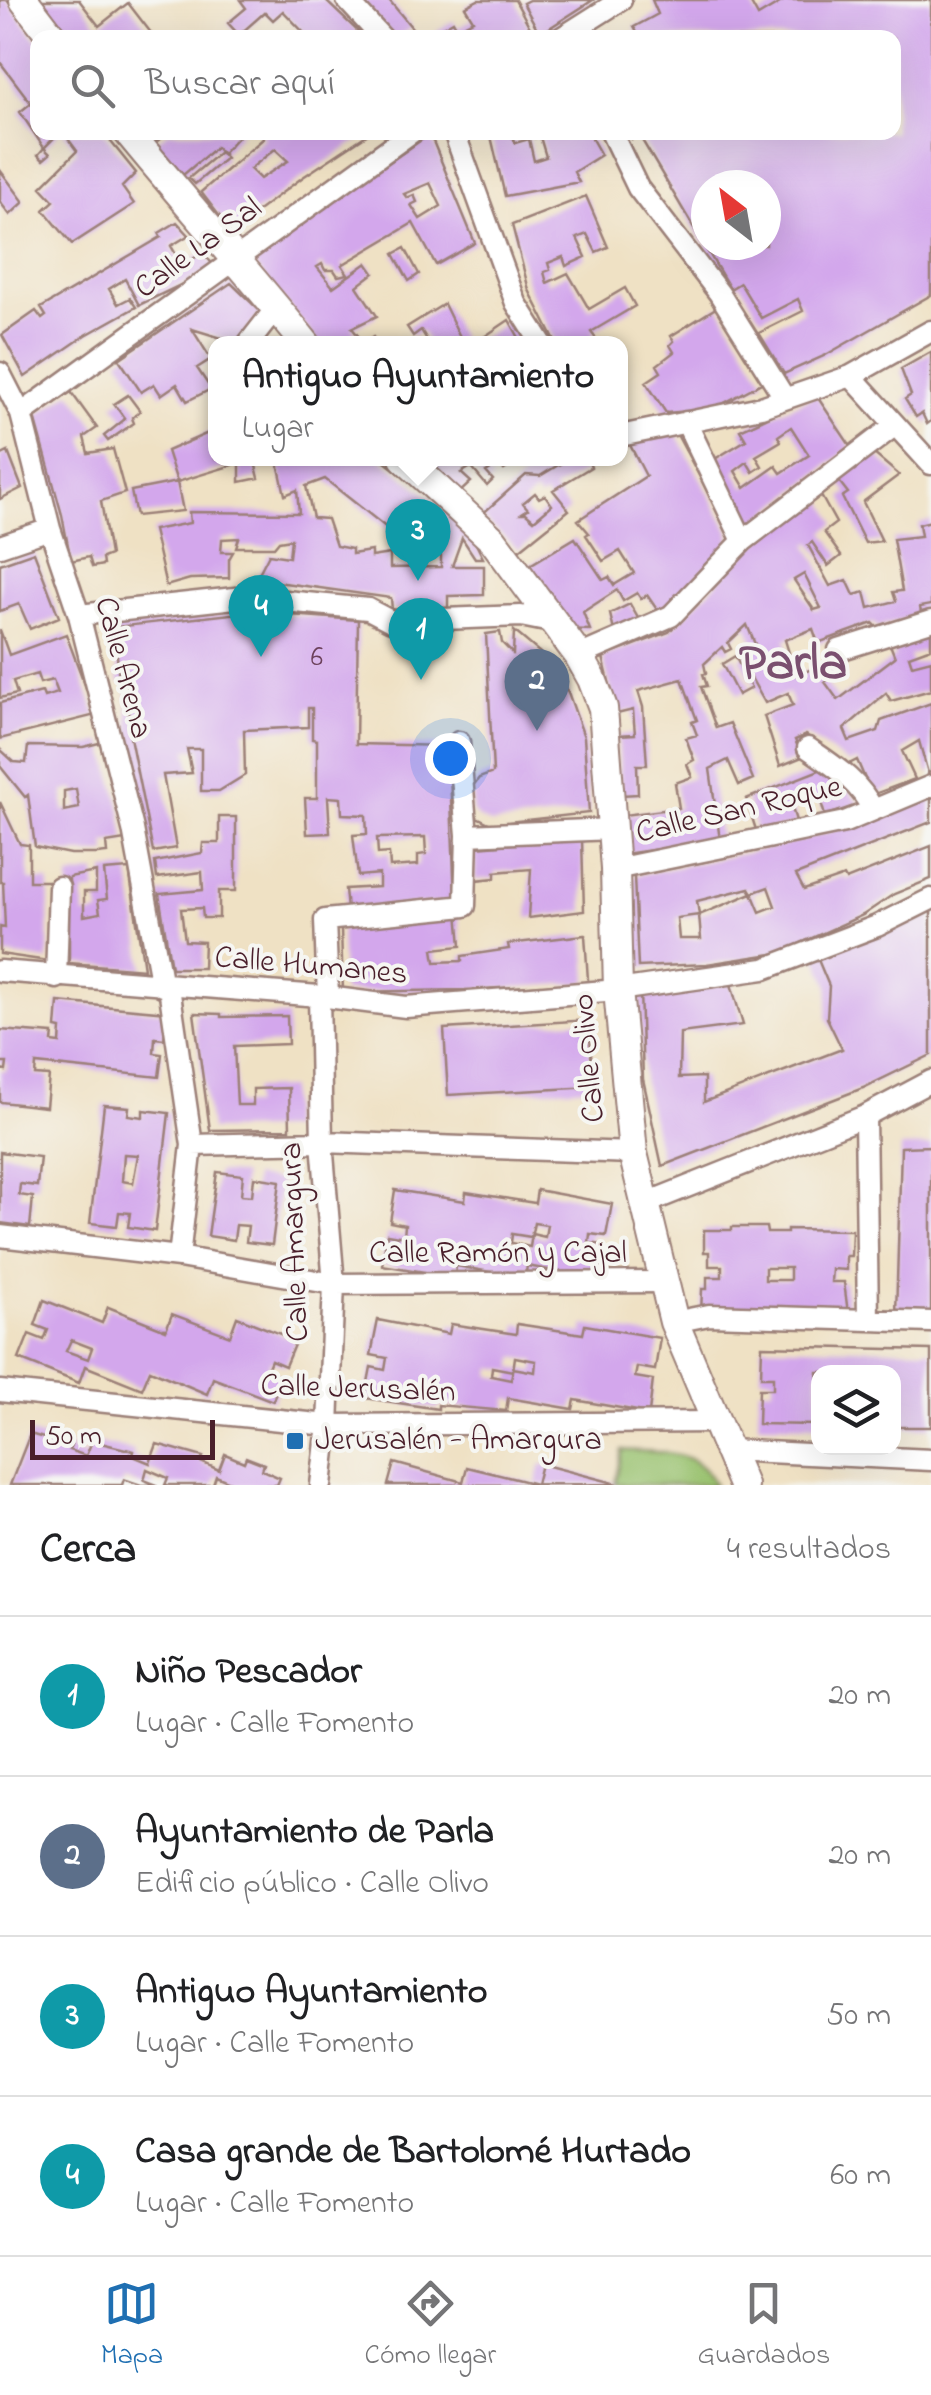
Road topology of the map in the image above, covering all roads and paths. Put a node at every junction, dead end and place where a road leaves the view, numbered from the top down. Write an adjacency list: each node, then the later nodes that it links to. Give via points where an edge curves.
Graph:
1 (24, 0): 4 (street)
2 (347, 0): 5 (street)
3 (620, 0): 6 (street)
4 (47, 30)
5 (375, 30)
6 (573, 30)
7 (135, 140): 11 (street)
8 (400, 140): 11 (street, Calle La Sal)
9 (457, 140): 16 (street, via 516,303)
10 (615, 140): 19 (street, via 638,188 719,293)
11 (238, 259): 12 (street); 20 (street, Calle La Sal)
12 (276, 307): 14 (street); 15 (street)
13 (931, 331): 18 (street)
14 (254, 336)
15 (300, 336)
16 (537, 336)
17 (0, 373): 20 (street, Calle Arena)
18 (851, 376): 19 (street); 22 (street)
19 (784, 397): 21 (street)
20 (21, 414): 26 (street, Calle Arena)
21 (686, 422): 23 (street); 27 (street)
22 (894, 426): 24 (street); 27 (street)
23 (628, 434)
24 (931, 464)
25 (413, 466): 31 (street, Calle Olivo, via 494,540)
26 (50, 529): 28 (street); 29 (street, Calle Arena)
27 (743, 542): 33 (street, via 671,616)
28 (0, 546)
29 (79, 615): 31 (street, via 244,597 368,609 391,621 521,616); 45 (street, Calle Arena)
30 (931, 621): 32 (street)
31 (551, 622): 33 (street, Calle Olivo)
32 (840, 650)
33 (578, 656): 38 (street, Calle Olivo, via 602,708)
34 (459, 742): 39 (street)
35 (808, 748): 37 (street, via 865,792)
36 (931, 786): 37 (street, Calle San Roque)
37 (873, 810): 40 (street, Calle San Roque, via 845,822)
38 (612, 829): 39 (street); 40 (street, Calle Olivo)
39 (467, 835): 47 (street, Calle Amargura, via 465,906 326,920)
40 (616, 870): 46 (street, Calle Olivo)
41 (59, 887): 44 (street)
42 (931, 900): 46 (street, Calle Humanes, via 764,968)
43 (0, 971): 44 (street, Calle Humanes)
44 (56, 978): 45 (street, Calle Humanes)
45 (165, 986): 47 (street, Calle Humanes); 51 (street, Calle Arena)
46 (618, 990): 47 (street, Calle Humanes, via 406,1008); 52 (street, Calle Olivo)
47 (324, 997): 50 (street, Calle Amargura)
48 (931, 1081): 49 (street, Calle Ramón y Cajal)
49 (865, 1116): 53 (street, Calle Ramón y Cajal); 58 (street)
50 (322, 1142): 51 (street); 52 (street); 57 (street, Calle Amargura)
51 (192, 1145): 55 (street, Calle Arena)
52 (632, 1152): 53 (street, Calle Olivo)
53 (644, 1204): 56 (street, Calle Olivo)
54 (0, 1236): 55 (street, Calle Ramón y Cajal)
55 (179, 1257): 57 (street, Calle Ramón y Cajal)
56 (662, 1282): 57 (street, Calle Ramón y Cajal); 59 (street, Calle Olivo)
57 (334, 1284): 63 (street, Calle Amargura)
58 (868, 1318): 59 (street, via 709,1316); 60 (street)
59 (674, 1322): 62 (street, Calle Olivo)
60 (931, 1322)
61 (0, 1391): 63 (street, Calle Jerusalén)
62 (716, 1422): 63 (street, Calle Jerusalén); 64 (street, Calle Olivo)
63 (328, 1425): 66 (street, Calle Amargura)
64 (727, 1450): 65 (street); 67 (street, Calle Olivo)
65 (931, 1460)
66 (321, 1485)
67 (743, 1485)

